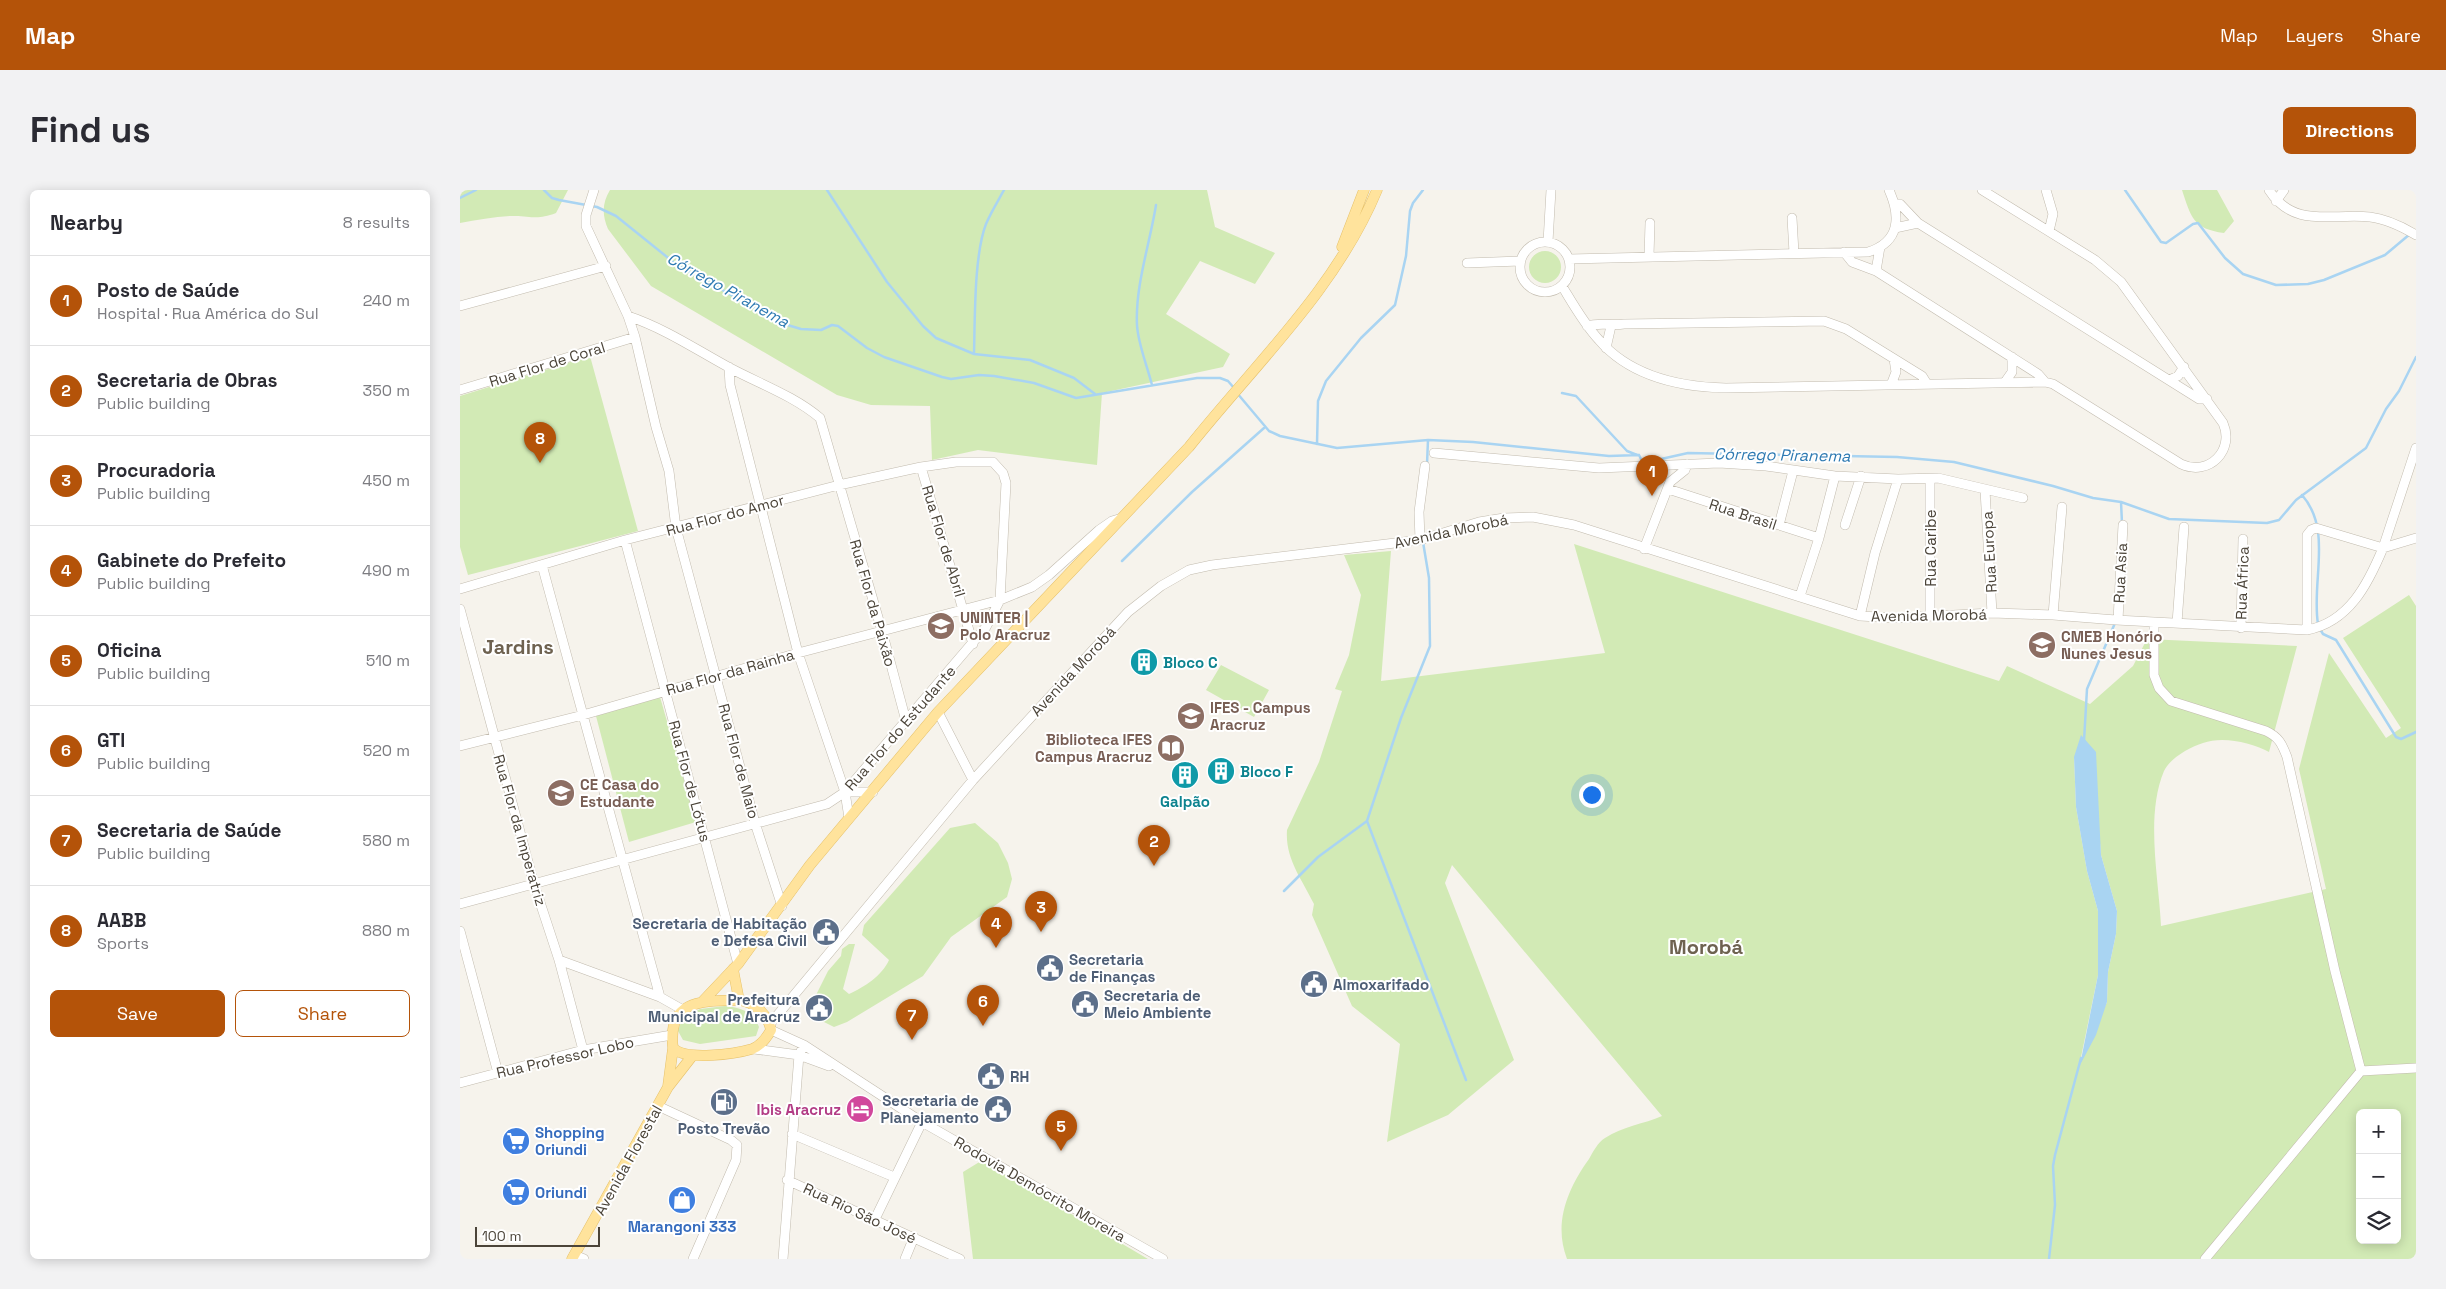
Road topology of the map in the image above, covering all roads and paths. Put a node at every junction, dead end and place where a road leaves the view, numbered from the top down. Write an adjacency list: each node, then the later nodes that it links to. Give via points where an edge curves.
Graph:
1 (594, 190): 26 (street, Rua Flor de Maio, via 586,215 589,237)
2 (1364, 190): 28 (main road)
3 (1377, 190): 28 (main road, via 1367,214)
4 (1551, 190): 18 (street)
5 (1889, 190): 11 (street)
6 (1982, 190): 16 (street)
7 (2046, 190): 16 (street, via 2053,214)
8 (2269, 190): 10 (street)
9 (2284, 190): 10 (street)
10 (2276, 201): 17 (street, via 2287,210 2303,216 2388,220)
11 (1895, 204): 13 (street, via 1900,204); 15 (street)
12 (1792, 218): 21 (street)
13 (1918, 222): 15 (street); 40 (street)
14 (1650, 223): 22 (street)
15 (1895, 228): 19 (street)
16 (2049, 231): 39 (street, via 2095,260 2121,282)
17 (2416, 235)
18 (1548, 242): 23 (street, via 1561,247); 24 (street, via 1533,244)
19 (1880, 247): 20 (street, via 1868,252); 27 (street)
20 (1844, 252): 21 (street); 27 (street, via 1852,262)
21 (1794, 253): 22 (street)
22 (1649, 256): 23 (street)
23 (1569, 259): 29 (street, via 1569,273)
24 (1520, 260): 25 (street); 29 (street, via 1520,275 1535,290 1549,292)
25 (1467, 263)
26 (606, 266): 30 (street); 31 (street, Rua Flor de Maio)
27 (1876, 271): 36 (street)
28 (1331, 274): 64 (main road, via 1261,363)
29 (1562, 286): 32 (street)
30 (460, 306)
31 (628, 316): 34 (street, Rua Flor de Maio); 38 (street, Rua Flor da Paixão, via 659,326)
32 (1588, 326): 33 (street, via 1605,323); 35 (street)
33 (1611, 326): 35 (street); 37 (street, via 1824,321 1846,328)
34 (635, 337): 45 (street, Rua Flor de Coral); 69 (street, Rua Flor de Maio, via 670,471)
35 (1606, 348): 44 (street, via 1635,368 1665,380 1702,387)
36 (2012, 357): 41 (street, via 2012,372); 42 (street)
37 (1894, 359): 43 (street, via 1922,376); 44 (street, via 1896,372)
38 (729, 367): 58 (street, Rua Flor da Paixão, via 801,404 820,418); 62 (street, via 730,385)
39 (2184, 367): 40 (street, via 2178,376); 46 (street)
40 (2169, 380): 46 (street, via 2199,399)
41 (2005, 382): 42 (street); 43 (street)
42 (2045, 382): 46 (street, via 2192,468 2213,463 2226,445 2225,428)
43 (1927, 384): 44 (street)
44 (1891, 385)
45 (460, 390)
46 (2207, 399)
47 (2416, 448): 75 (street, Avenida Morobá)
48 (1434, 454): 50 (street, via 1599,468)
49 (993, 462): 52 (street, Rua Flor do Amor, via 956,462); 80 (street, Rua Flor do Estudante, via 1004,473 1006,483)
50 (1687, 464): 53 (street); 59 (street, via 1685,470 1670,482)
51 (1424, 466): 74 (street, via 1419,512)
52 (921, 467): 58 (street, Rua Flor do Amor); 82 (street, Rua Flor de Abril)
53 (1794, 470): 54 (street); 65 (street)
54 (1835, 476): 55 (street); 70 (street)
55 (1861, 476): 56 (street); 66 (street)
56 (1898, 479): 57 (street); 85 (street)
57 (1930, 479): 60 (street, via 1938,478); 86 (street, Rua Caribe)
58 (839, 485): 62 (street, Rua Flor do Amor); 92 (street, Rua Flor da Paixão)
59 (1668, 489): 65 (street, Rua Brasil); 76 (street)
60 (1985, 490): 61 (street); 83 (street, Rua Europa)
61 (2023, 498)
62 (759, 504): 69 (street, Rua Flor do Amor); 94 (street)
63 (2062, 507): 84 (street)
64 (1122, 518): 80 (street, Rua Flor da Rainha, via 1100,530 1032,587); 97 (main road)
65 (1778, 525): 70 (street, Rua Brasil)
66 (1845, 525)
67 (2123, 525): 87 (street, Rua Asia)
68 (2184, 527): 89 (street)
69 (676, 528): 73 (street, Rua Flor do Amor); 95 (street, Rua Flor de Maio)
70 (1819, 538): 79 (street)
71 (2416, 538): 75 (street)
72 (2244, 539): 90 (street, Rua África)
73 (625, 540): 77 (street, Rua Flor do Amor); 96 (street, Rua Flor de Lótus)
74 (1420, 540): 76 (street, Avenida Morobá, via 1480,522 1533,517 1574,525); 102 (street, Avenida Morobá, via 1189,570 1161,586 1128,612)
75 (2383, 548): 91 (street, Avenida Morobá, via 2361,594 2331,621); 91 (street, via 2316,528 2311,530 2307,535)
76 (1644, 549): 79 (street, Avenida Morobá)
77 (542, 565): 78 (street, Rua Flor do Amor); 98 (street)
78 (460, 590)
79 (1800, 596): 85 (street, Avenida Morobá)
80 (1000, 600): 82 (street, Rua Flor da Rainha); 93 (street, Rua Flor do Estudante, via 994,615)
81 (460, 609): 100 (street, Rua Flor da Imperatriz)
82 (964, 609): 92 (street, Rua Flor da Rainha); 93 (street, Rua Flor de Abril)
83 (1992, 613): 84 (street, Avenida Morobá); 86 (street, Avenida Morobá)
84 (2053, 615): 87 (street, Avenida Morobá)
85 (1860, 616): 86 (street, Avenida Morobá)
86 (1930, 616)
87 (2118, 620): 88 (street, Avenida Morobá)
88 (2154, 622): 89 (street, Avenida Morobá); 129 (street, via 2154,675 2159,688 2171,701 2266,731 2276,735 2282,745)
89 (2176, 623): 90 (street, Avenida Morobá)
90 (2241, 628): 91 (street, Avenida Morobá)
91 (2307, 630)
92 (882, 631): 94 (street, Rua Flor da Rainha); 99 (street, Rua Flor da Paixão)
93 (973, 644): 99 (street, Rua Flor do Estudante)
94 (798, 653): 95 (street, Rua Flor da Rainha); 103 (street)
95 (717, 676): 96 (street, Rua Flor da Rainha); 106 (street, Rua Flor de Maio)
96 (666, 690): 98 (street, Rua Flor da Rainha); 107 (street, Rua Flor de Lótus)
97 (938, 712): 102 (street); 104 (main road)
98 (583, 714): 100 (street, Rua Flor da Rainha); 108 (street)
99 (906, 721): 103 (street, Rua Flor do Estudante)
100 (494, 737): 101 (street, Rua Flor da Rainha); 109 (street, Rua Flor da Imperatriz)
101 (460, 746)
102 (973, 780): 119 (street, Avenida Morobá)
103 (845, 792): 104 (street); 105 (street); 106 (street, Rua Flor do Estudante, via 827,804)
104 (873, 792): 105 (main road)
105 (849, 818): 111 (main road, via 810,865)
106 (755, 823): 107 (street, Rua Flor do Estudante); 111 (street, Rua Flor de Maio)
107 (705, 837): 108 (street, Rua Flor do Estudante); 114 (street, Rua Flor de Lótus)
108 (622, 860): 109 (street, Rua Flor do Estudante); 115 (street)
109 (534, 884): 110 (street, Rua Flor do Estudante); 113 (street, Rua Flor da Imperatriz)
110 (460, 904)
111 (782, 906): 114 (main road)
112 (460, 930): 130 (street)
113 (559, 960): 115 (street); 124 (street, Rua Flor da Imperatriz)
114 (736, 966): 116 (main road); 117 (main road)
115 (660, 997): 118 (street)
116 (739, 1000): 117 (main road); 119 (main road, via 759,1009)
117 (703, 1001): 118 (main road)
118 (682, 1010): 120 (main road, via 676,1016)
119 (770, 1027): 121 (street, Rodovia Demócrito Moreira); 123 (main road, via 762,1043)
120 (672, 1035): 122 (main road); 124 (street, Rua Professor Lobo)
121 (804, 1045): 126 (street); 128 (street, Rodovia Demócrito Moreira)
122 (673, 1048): 125 (main road, via 680,1054); 132 (main road)
123 (754, 1049): 125 (main road); 126 (street, Rodovia Demócrito Moreira)
124 (583, 1050): 130 (street, Rua Professor Lobo)
125 (693, 1056): 132 (main road)
126 (799, 1056): 128 (street, Rodovia Demócrito Moreira); 135 (street)
127 (2416, 1068): 129 (street)
128 (841, 1070): 134 (street, Rodovia Demócrito Moreira)
129 (2361, 1071): 146 (street)
130 (498, 1073): 131 (street, Rua Professor Lobo)
131 (460, 1083)
132 (668, 1087): 133 (main road, Avenida Florestal)
133 (658, 1106): 140 (main road, Avenida Florestal); 141 (street, via 731,1140 737,1146 736,1160)
134 (922, 1122): 136 (street); 145 (street, Rodovia Demócrito Moreira)
135 (792, 1134): 136 (street); 137 (street)
136 (894, 1177): 138 (street)
137 (788, 1180): 138 (street, Rua Rio São José); 142 (street)
138 (875, 1219): 139 (street, Rua Rio São José)
139 (914, 1237): 143 (street); 144 (street, Rua Rio São José)
140 (577, 1258)
141 (693, 1259)
142 (783, 1259)
143 (905, 1259)
144 (960, 1259)
145 (1163, 1259)
146 (2205, 1259)

